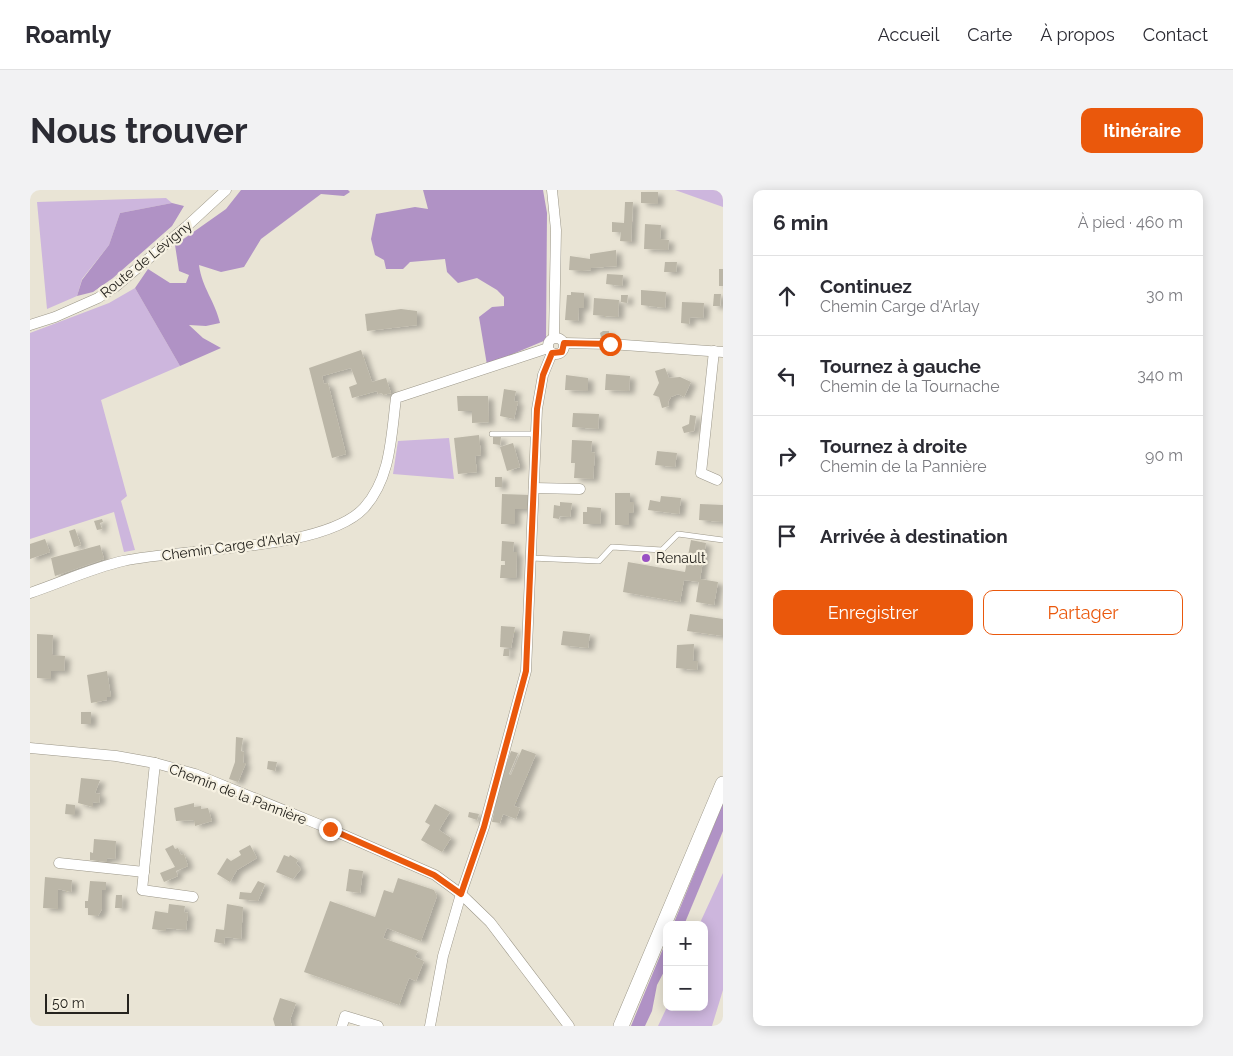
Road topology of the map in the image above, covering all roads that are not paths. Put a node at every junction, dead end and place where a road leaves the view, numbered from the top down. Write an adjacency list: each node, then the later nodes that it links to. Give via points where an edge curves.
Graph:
1 (226, 190): 3 (street, Route de Lévigny, via 115,287 98,298)
2 (552, 190): 4 (street, via 556,230)
3 (30, 325)
4 (554, 337): 5 (street); 6 (street, via 549,341)
5 (564, 343): 6 (street, via 562,352); 7 (street)
6 (550, 350): 9 (street, via 543,375); 15 (street, Chemin Carge d'Arlay, via 396,398 384,476 362,510 344,523 280,541 122,561)
7 (718, 351): 10 (street, via 700,473)
8 (492, 434): 9 (lane)
9 (536, 434): 11 (street)
10 (717, 480)
11 (534, 488): 12 (street); 14 (street)
12 (580, 489)
13 (723, 540): 14 (lane, via 678,534 662,550 612,547 599,561)
14 (530, 558): 21 (street, via 526,671 484,827)
15 (30, 593)
16 (30, 748): 17 (street, Chemin de la Pannière)
17 (155, 763): 20 (street); 21 (street, Chemin de la Pannière, via 195,774 330,829 434,875)
18 (723, 784): 27 (main road)
19 (59, 863): 20 (street)
20 (144, 872): 22 (street, via 142,890)
21 (461, 894): 25 (street, via 443,956); 26 (street, Chemin de la Pannière, via 490,922)
22 (193, 897)
23 (342, 1026): 24 (street, via 345,1016)
24 (378, 1026)
25 (430, 1026)
26 (568, 1026)
27 (621, 1026)

